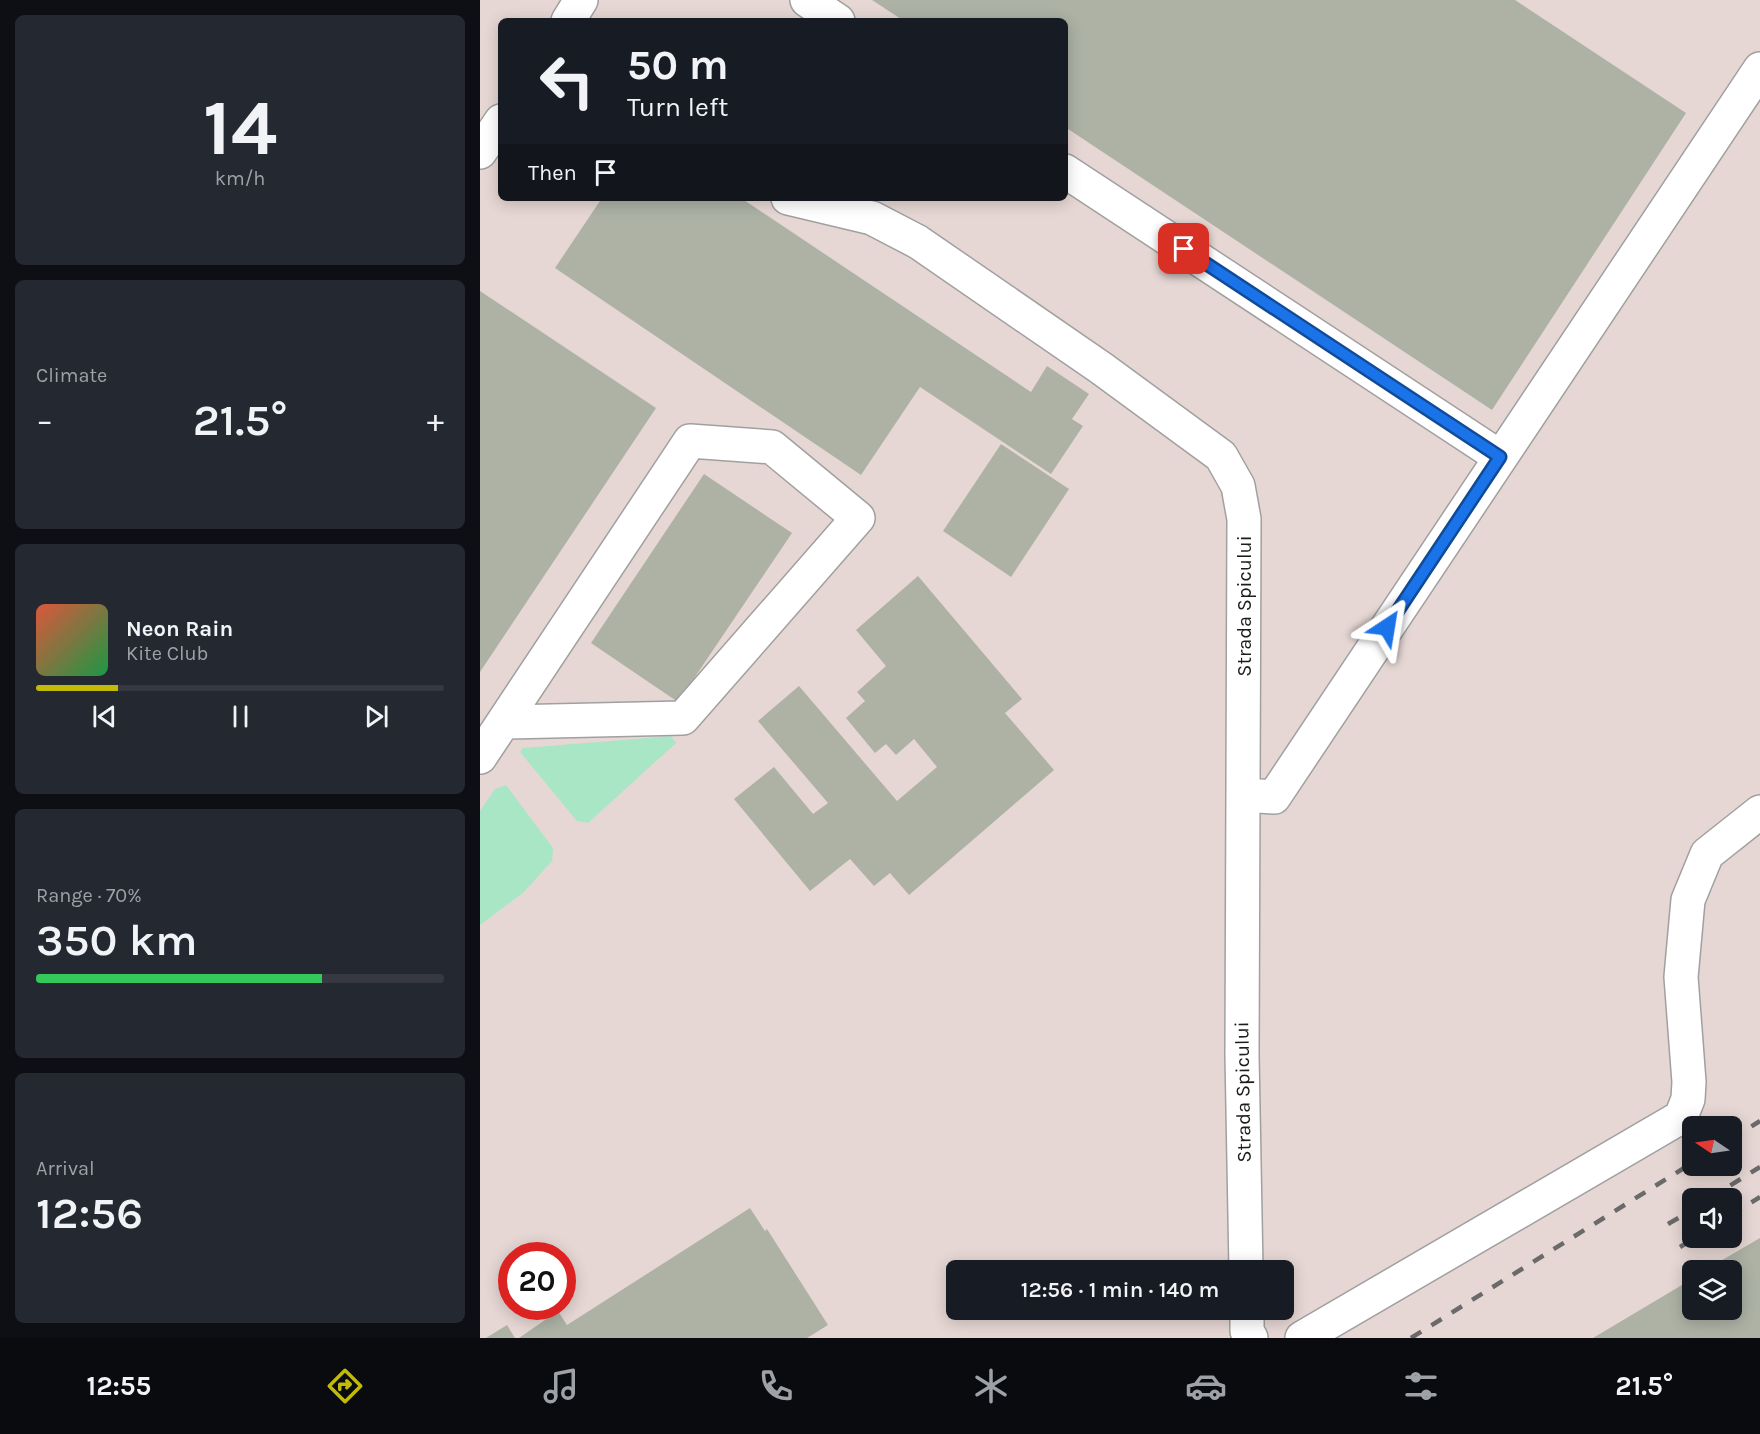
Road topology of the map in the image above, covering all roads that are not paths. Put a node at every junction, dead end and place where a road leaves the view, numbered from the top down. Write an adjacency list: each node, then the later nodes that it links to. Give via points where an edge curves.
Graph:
1 (581, 0): 3 (street)
2 (807, 0): 4 (street)
3 (570, 18)
4 (834, 18)
5 (1760, 69): 10 (street)
6 (498, 126): 7 (street)
7 (480, 152)
8 (1068, 173): 10 (street)
9 (801, 201): 13 (street, Strada Spicului, via 872,218 918,242 1221,456 1238,486 1244,519)
10 (1500, 457): 13 (street, via 1274,797)
11 (504, 722): 11 (street, via 683,718 858,518 772,447 690,441); 12 (street)
12 (480, 757)
13 (1244, 795): 15 (street, Strada Spicului, via 1242,1054)
14 (1760, 812): 18 (street, via 1707,854 1688,900 1681,976 1689,1082 1681,1117)
15 (1246, 1260)
16 (1246, 1320): 17 (street)
17 (1251, 1338)
18 (1302, 1338)

